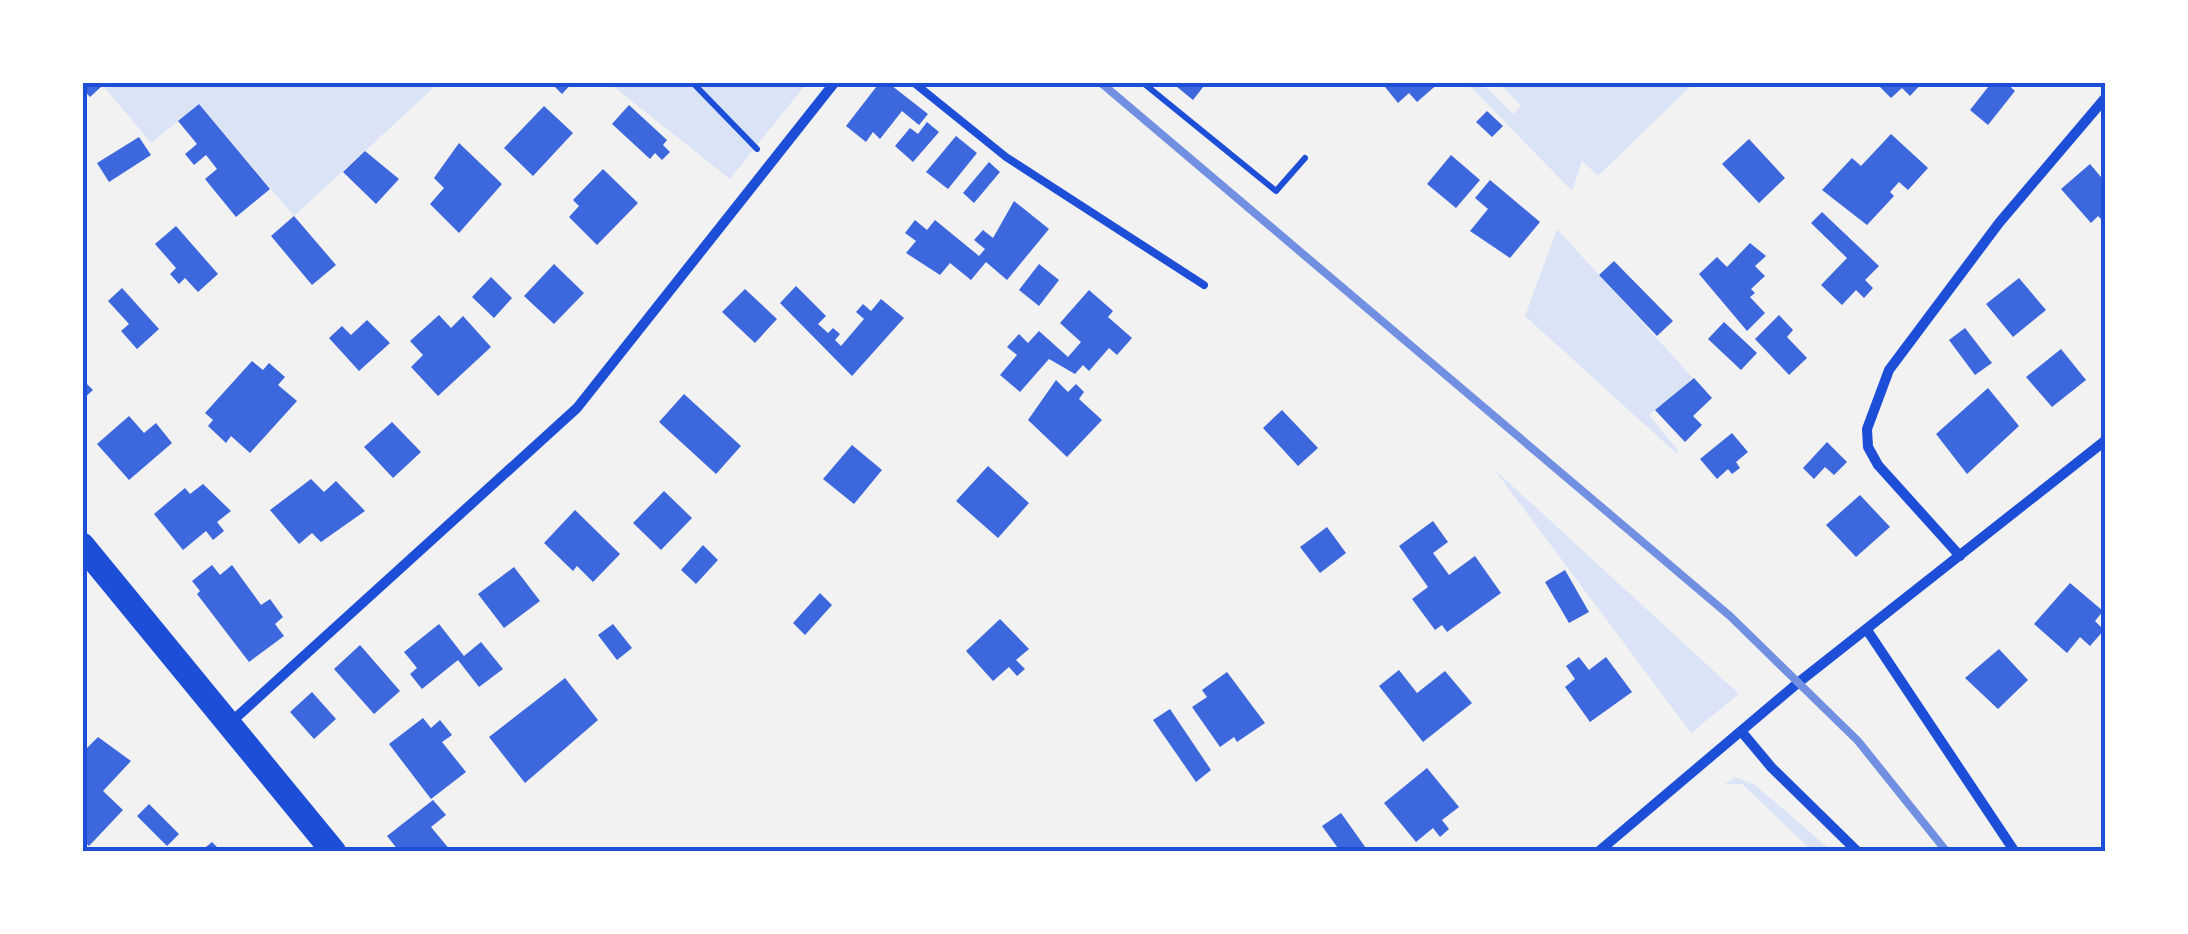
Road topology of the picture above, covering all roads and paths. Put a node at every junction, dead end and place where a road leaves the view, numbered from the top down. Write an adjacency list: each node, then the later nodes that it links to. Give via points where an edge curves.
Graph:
1 (692, 82): 7 (path)
2 (835, 82): 15 (street, via 577,408)
3 (913, 82): 10 (lane, via 1034,176)
4 (1142, 82): 8 (path, via 1276,192)
5 (2106, 97): 13 (street, via 1944,296 1889,370 1870,413 1868,447 1878,465)
6 (771, 138): 7 (path)
7 (760, 152): 9 (path)
8 (1305, 158)
9 (748, 167)
10 (1204, 285)
11 (2106, 440): 13 (street)
12 (82, 546): 15 (main road)
13 (1960, 556): 14 (street)
14 (1867, 630): 16 (street); 20 (street)
15 (229, 724): 17 (main road)
16 (1741, 732): 18 (street); 19 (street)
17 (334, 852)
18 (1598, 852)
19 (1858, 852)
20 (2016, 852)

